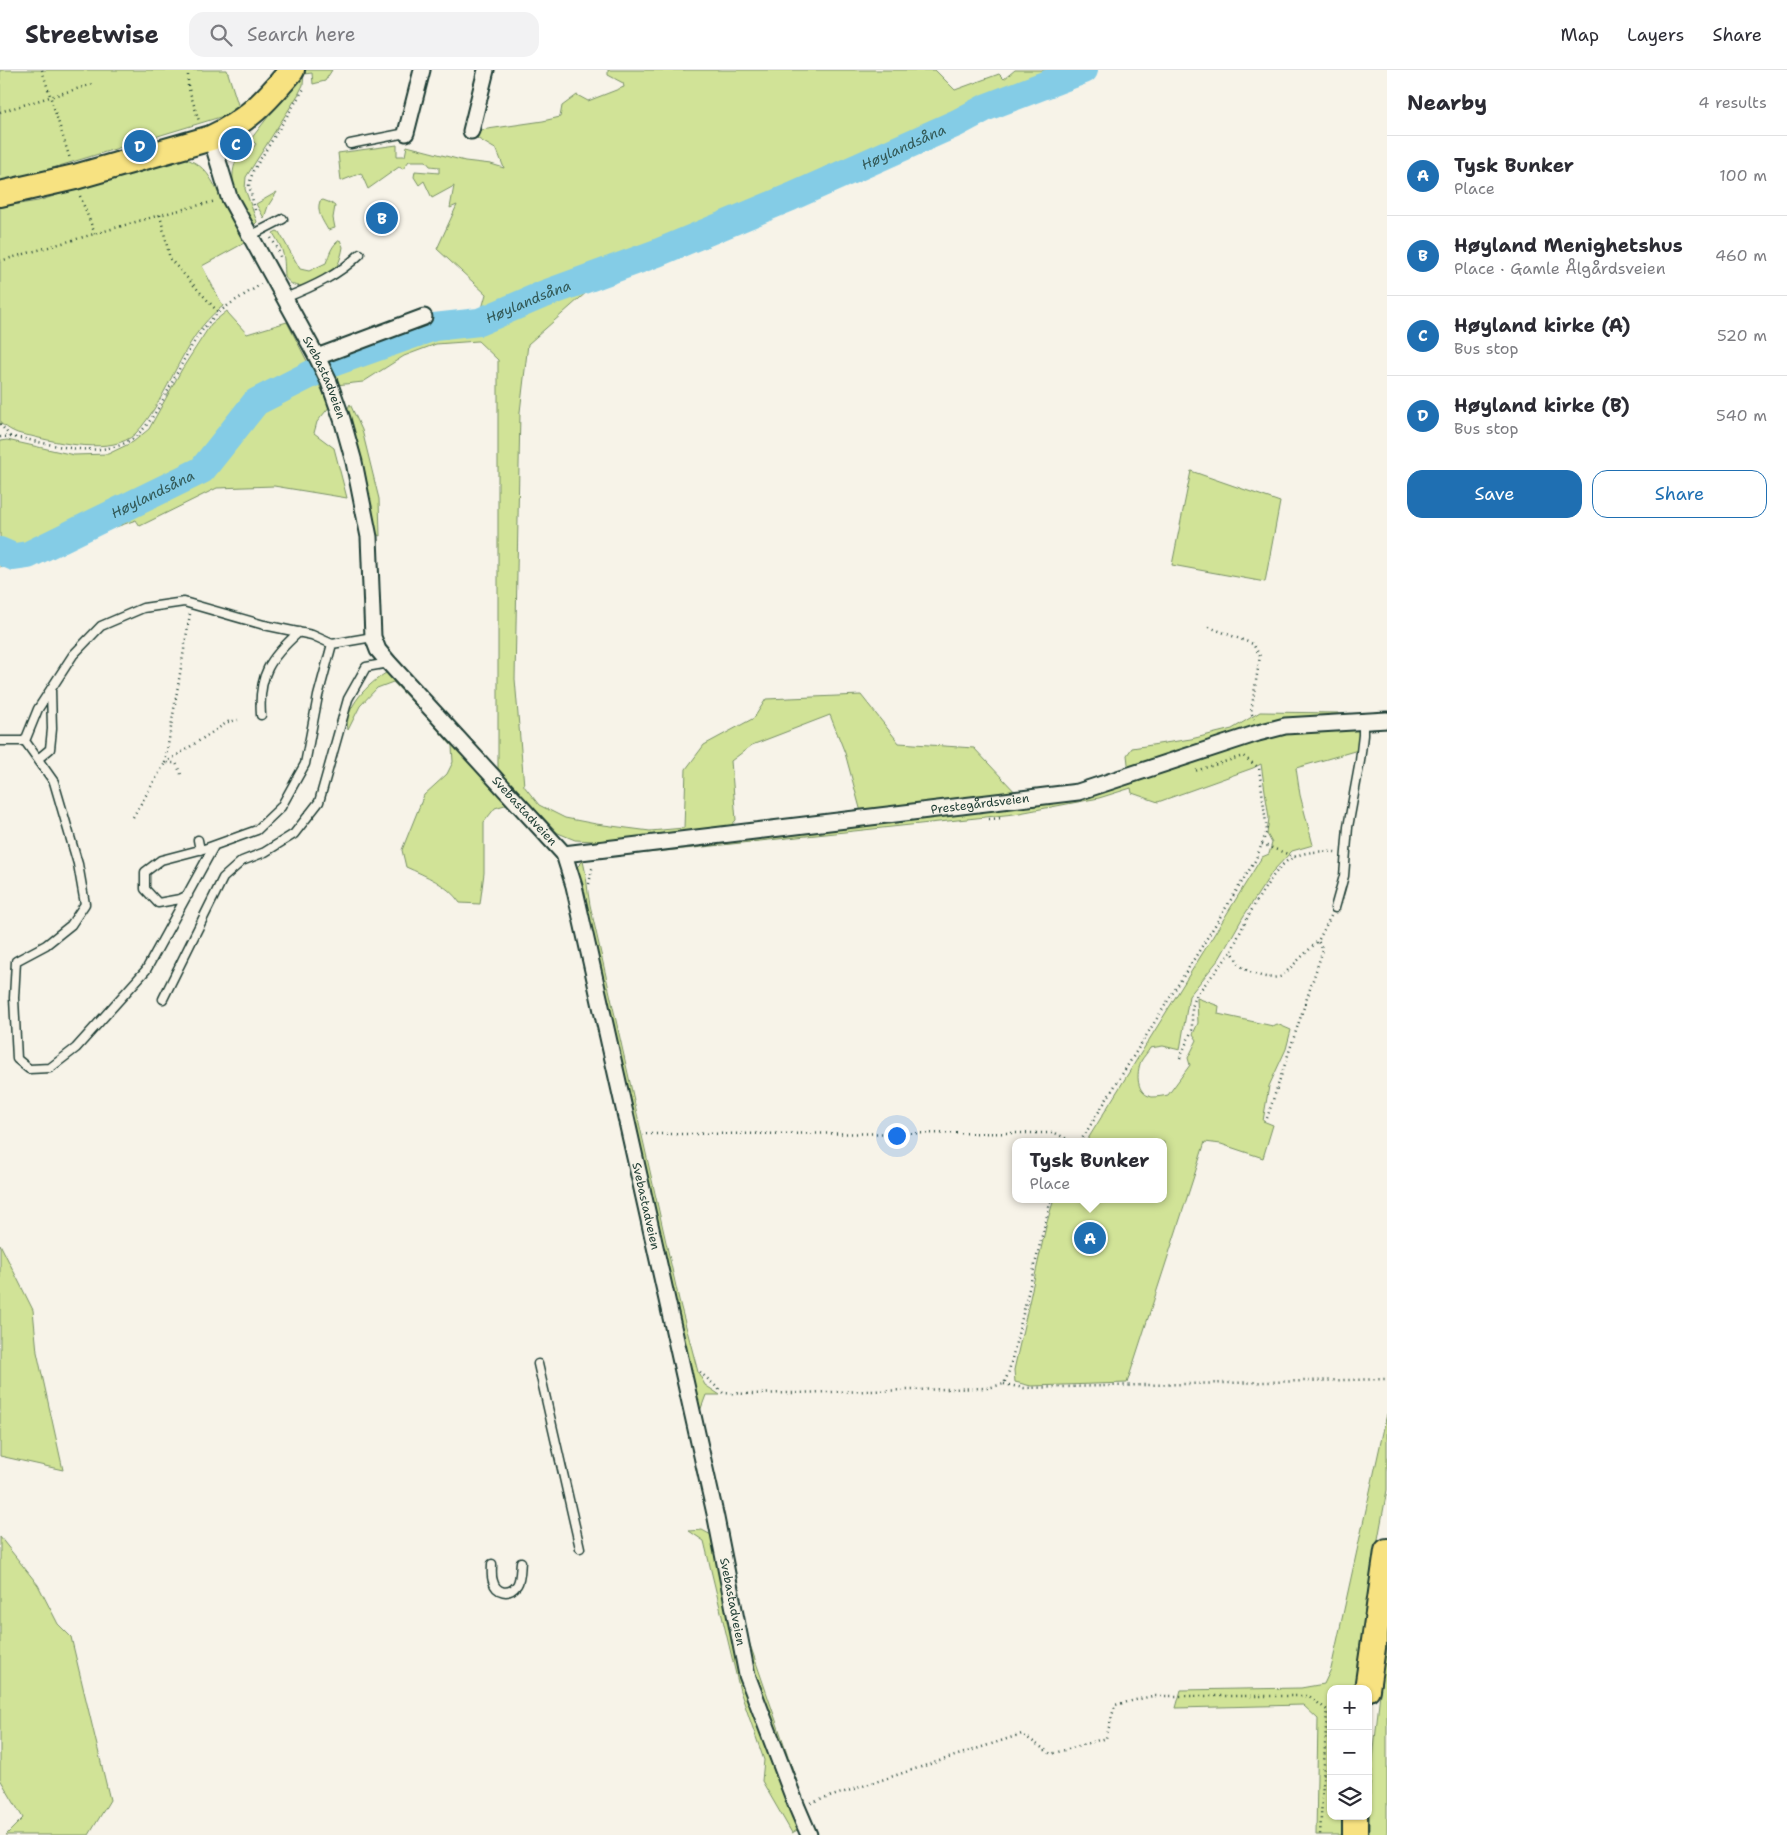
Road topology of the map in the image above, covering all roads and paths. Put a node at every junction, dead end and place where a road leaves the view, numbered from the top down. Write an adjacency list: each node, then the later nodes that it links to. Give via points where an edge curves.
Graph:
1 (42, 70): 7 (path)
2 (188, 70): 11 (path, via 188,86)
3 (422, 70): 10 (street)
4 (486, 70): 9 (street)
5 (289, 76): 11 (main road, via 246,119); 18 (path, via 261,157 250,178 255,212)
6 (93, 84): 7 (path)
7 (51, 97): 8 (path); 13 (path)
8 (0, 112)
9 (471, 132)
10 (406, 133): 12 (lane)
11 (208, 139): 13 (main road); 15 (street, Svebastadveien)
12 (350, 144)
13 (75, 177): 14 (main road); 19 (path)
14 (0, 194)
15 (229, 197): 16 (path); 20 (street, Svebastadveien)
16 (160, 215): 19 (path); 26 (path, via 170,259)
17 (283, 219): 18 (lane)
18 (265, 228): 20 (lane); 23 (path, via 278,249)
19 (95, 234): 22 (path)
20 (250, 236): 25 (street, Svebastadveien)
21 (360, 254): 25 (lane, via 316,286)
22 (0, 261)
23 (281, 262)
24 (265, 282): 26 (path)
25 (285, 298): 28 (street, Svebastadveien)
26 (219, 313): 30 (path, via 191,347 144,428 125,443 113,448 76,449)
27 (424, 317): 28 (street)
28 (318, 359): 35 (street, Svebastadveien, via 342,419 369,537)
29 (0, 424): 30 (path)
30 (10, 436): 31 (path)
31 (0, 437)
32 (191, 604): 34 (lane); 38 (lane, via 184,602 143,608 101,626 73,655); 47 (path)
33 (1209, 627): 43 (path, via 1253,644 1260,656 1251,712)
34 (299, 632): 36 (lane); 39 (lane, via 280,649 265,672)
35 (373, 637): 36 (lane); 37 (street, Svebastadveien, via 378,650)
36 (332, 644): 55 (lane, via 305,764 281,807 257,830)
37 (389, 663): 58 (street, Svebastadveien); 66 (lane, via 366,667 348,699 319,802 294,834 265,852 242,861 223,878)
38 (51, 688): 45 (lane); 46 (lane, via 50,749)
39 (261, 715)
40 (238, 720): 47 (path, via 228,722)
41 (1387, 720): 42 (street, Prestegårdsveien)
42 (1363, 721): 43 (street, Prestegårdsveien, via 1285,726); 57 (lane)
43 (1258, 733): 58 (street, Prestegårdsveien, via 1078,792)
44 (0, 741): 45 (lane)
45 (25, 741): 46 (lane)
46 (38, 759): 62 (lane, via 54,782 78,864 85,904 71,925 46,945 16,960 17,1059 29,1069 50,1068 76,1048 146,970)
47 (166, 763): 49 (path, via 176,763); 50 (path)
48 (1188, 773): 54 (path, via 1243,756 1259,768 1267,831)
49 (181, 774)
50 (133, 816)
51 (1005, 818): 52 (path)
52 (986, 820)
53 (198, 840): 56 (lane)
54 (1262, 844): 59 (path); 70 (path, via 1255,861)
55 (214, 846): 56 (lane); 62 (lane)
56 (200, 850): 62 (lane, via 161,860 145,872 145,889 158,903)
57 (1346, 853): 59 (path, via 1326,851); 63 (lane, via 1342,886)
58 (564, 854): 82 (street, Svebastadveien, via 574,886 716,1518 747,1674)
59 (1294, 857): 65 (path, via 1288,859 1270,879 1238,933)
60 (596, 864): 61 (path)
61 (589, 884)
62 (188, 894)
63 (1335, 908): 64 (path)
64 (1318, 941): 65 (path, via 1276,979 1252,973 1240,965); 68 (path, via 1323,950)
65 (1232, 951): 67 (path, via 1197,994 1192,1007 1192,1030)
66 (163, 999)
67 (1180, 1058)
68 (1267, 1118)
69 (1065, 1138): 71 (path, via 1054,1133 646,1134)
70 (1082, 1138)
71 (648, 1143)
72 (1050, 1203): 76 (path)
73 (538, 1364): 77 (lane)
74 (698, 1364): 76 (path, via 701,1374 722,1392 751,1394 988,1388)
75 (1387, 1379): 76 (path, via 1024,1388)
76 (1004, 1384)
77 (580, 1548)
78 (1387, 1551): 81 (main road)
79 (521, 1562): 80 (lane, via 517,1585 506,1592 495,1587)
80 (492, 1564)
81 (1368, 1685)
82 (797, 1807): 84 (street, Svebastadveien); 85 (path, via 1022,1734 1051,1754 1106,1738 1115,1705 1152,1696 1308,1696 1327,1710)
83 (1355, 1820): 86 (main road)
84 (810, 1835)
85 (1320, 1835)
86 (1355, 1835)

